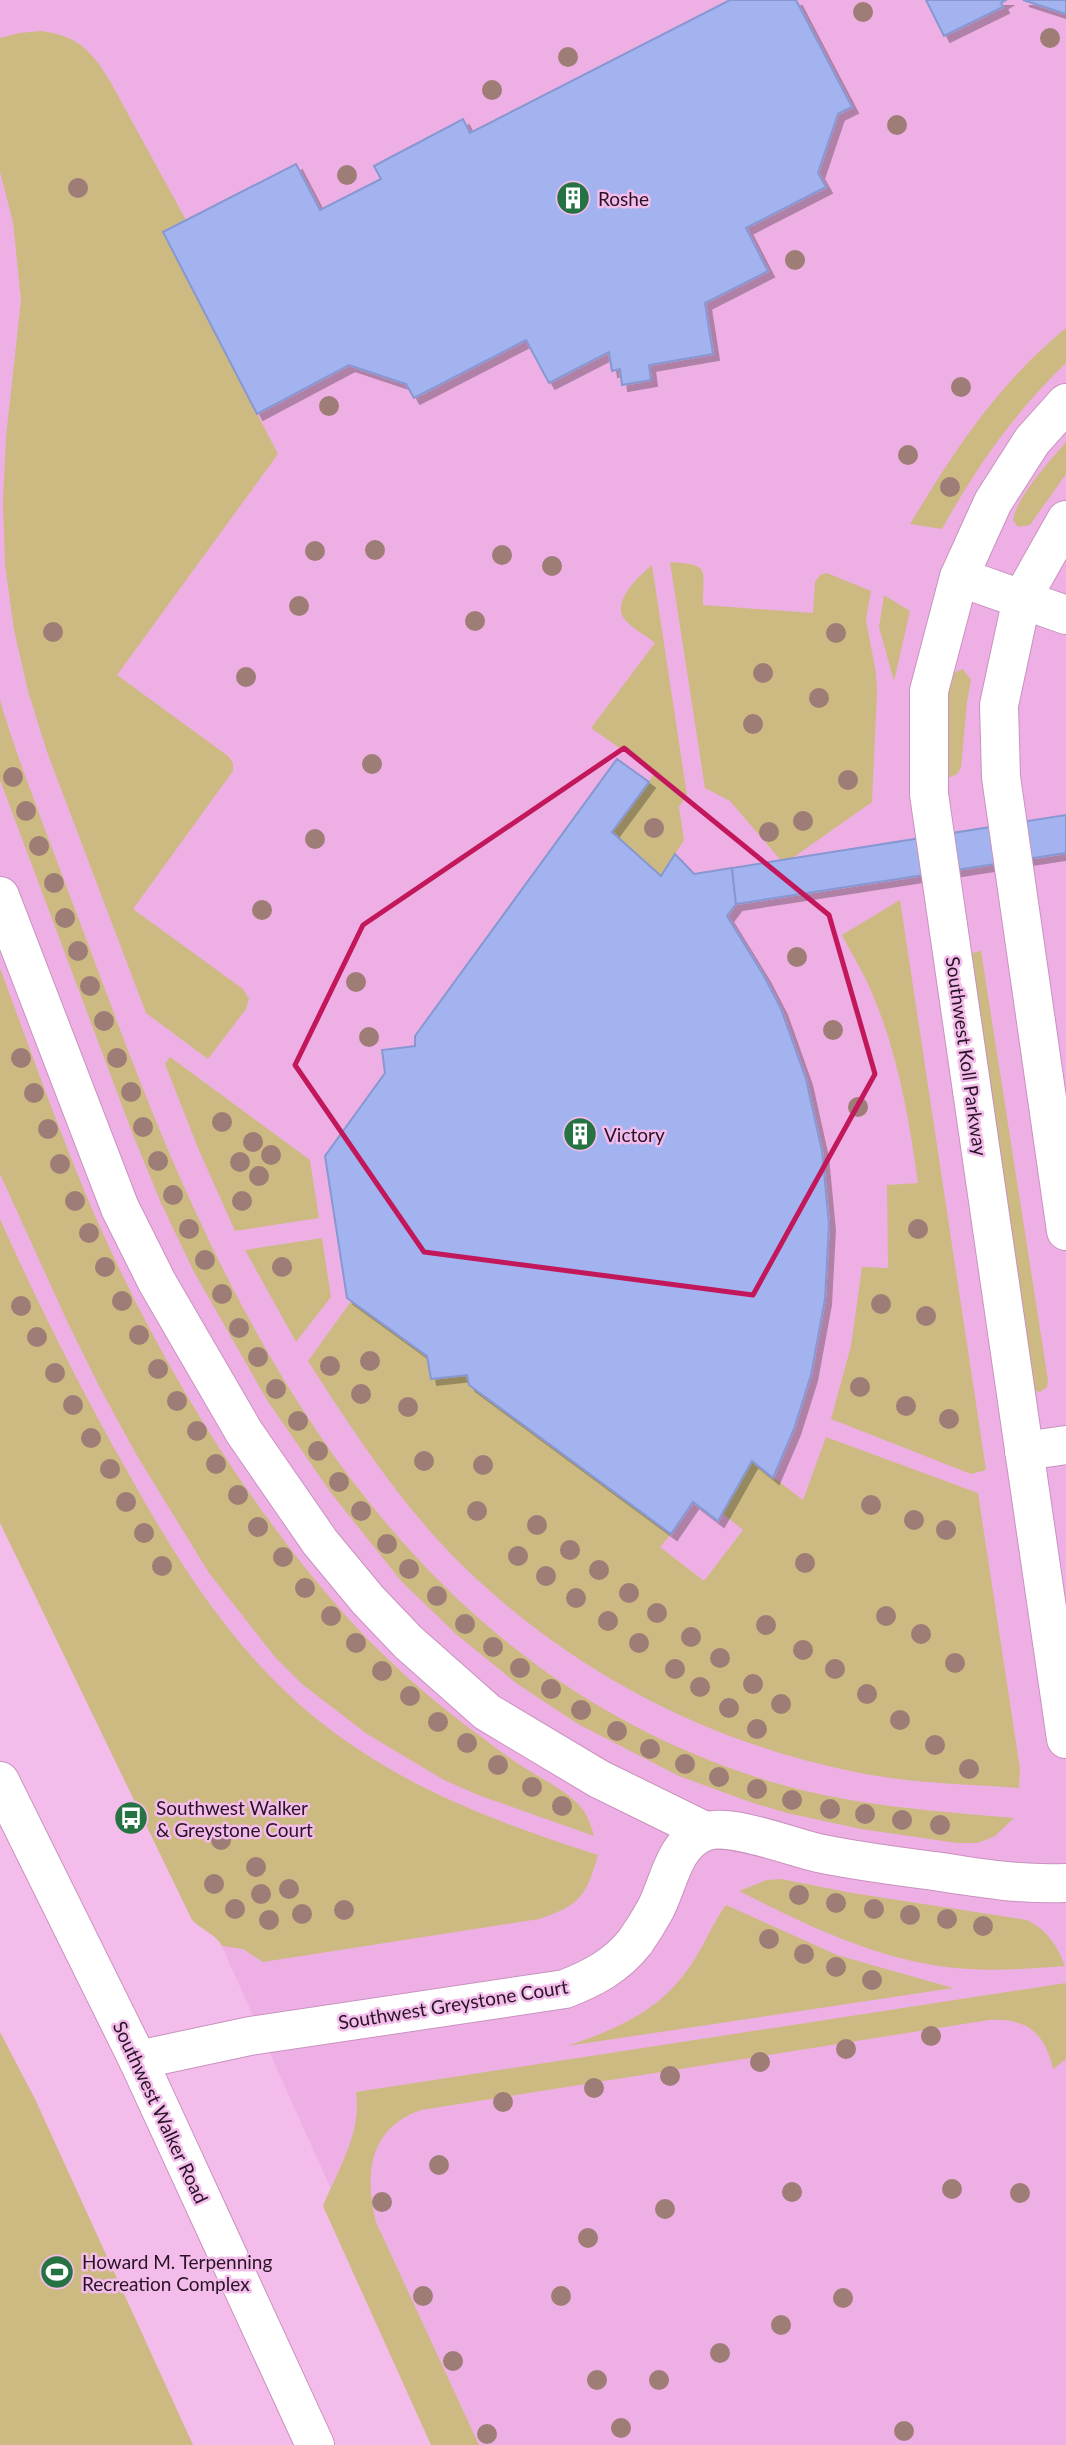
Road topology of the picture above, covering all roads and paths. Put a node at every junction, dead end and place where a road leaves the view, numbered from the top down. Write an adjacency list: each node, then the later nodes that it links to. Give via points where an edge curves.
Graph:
1 (1066, 403): 3 (street, Southwest Koll Parkway, via 1032,441 993,502)
2 (1066, 520): 4 (street)
3 (959, 577): 4 (street); 9 (street, Southwest Koll Parkway, via 929,691 929,794)
4 (1021, 598): 5 (street); 7 (street, via 999,705 1001,777)
5 (1066, 615)
6 (0, 896): 12 (street, via 121,1208 150,1269 244,1432 320,1542 408,1642 487,1712 599,1779)
7 (1066, 1231)
8 (1066, 1445): 9 (street)
9 (1024, 1451): 10 (street, Southwest Koll Parkway)
10 (1066, 1739)
11 (0, 1781): 14 (street, Southwest Walker Road)
12 (705, 1831): 13 (street, via 734,1830 816,1852 903,1867 1002,1881); 14 (street, Southwest Greystone Court, via 682,1848 635,1942 593,1978 565,1989 250,2036)
13 (1066, 1883)
14 (138, 2060): 15 (street, Southwest Walker Road)
15 (315, 2445)

